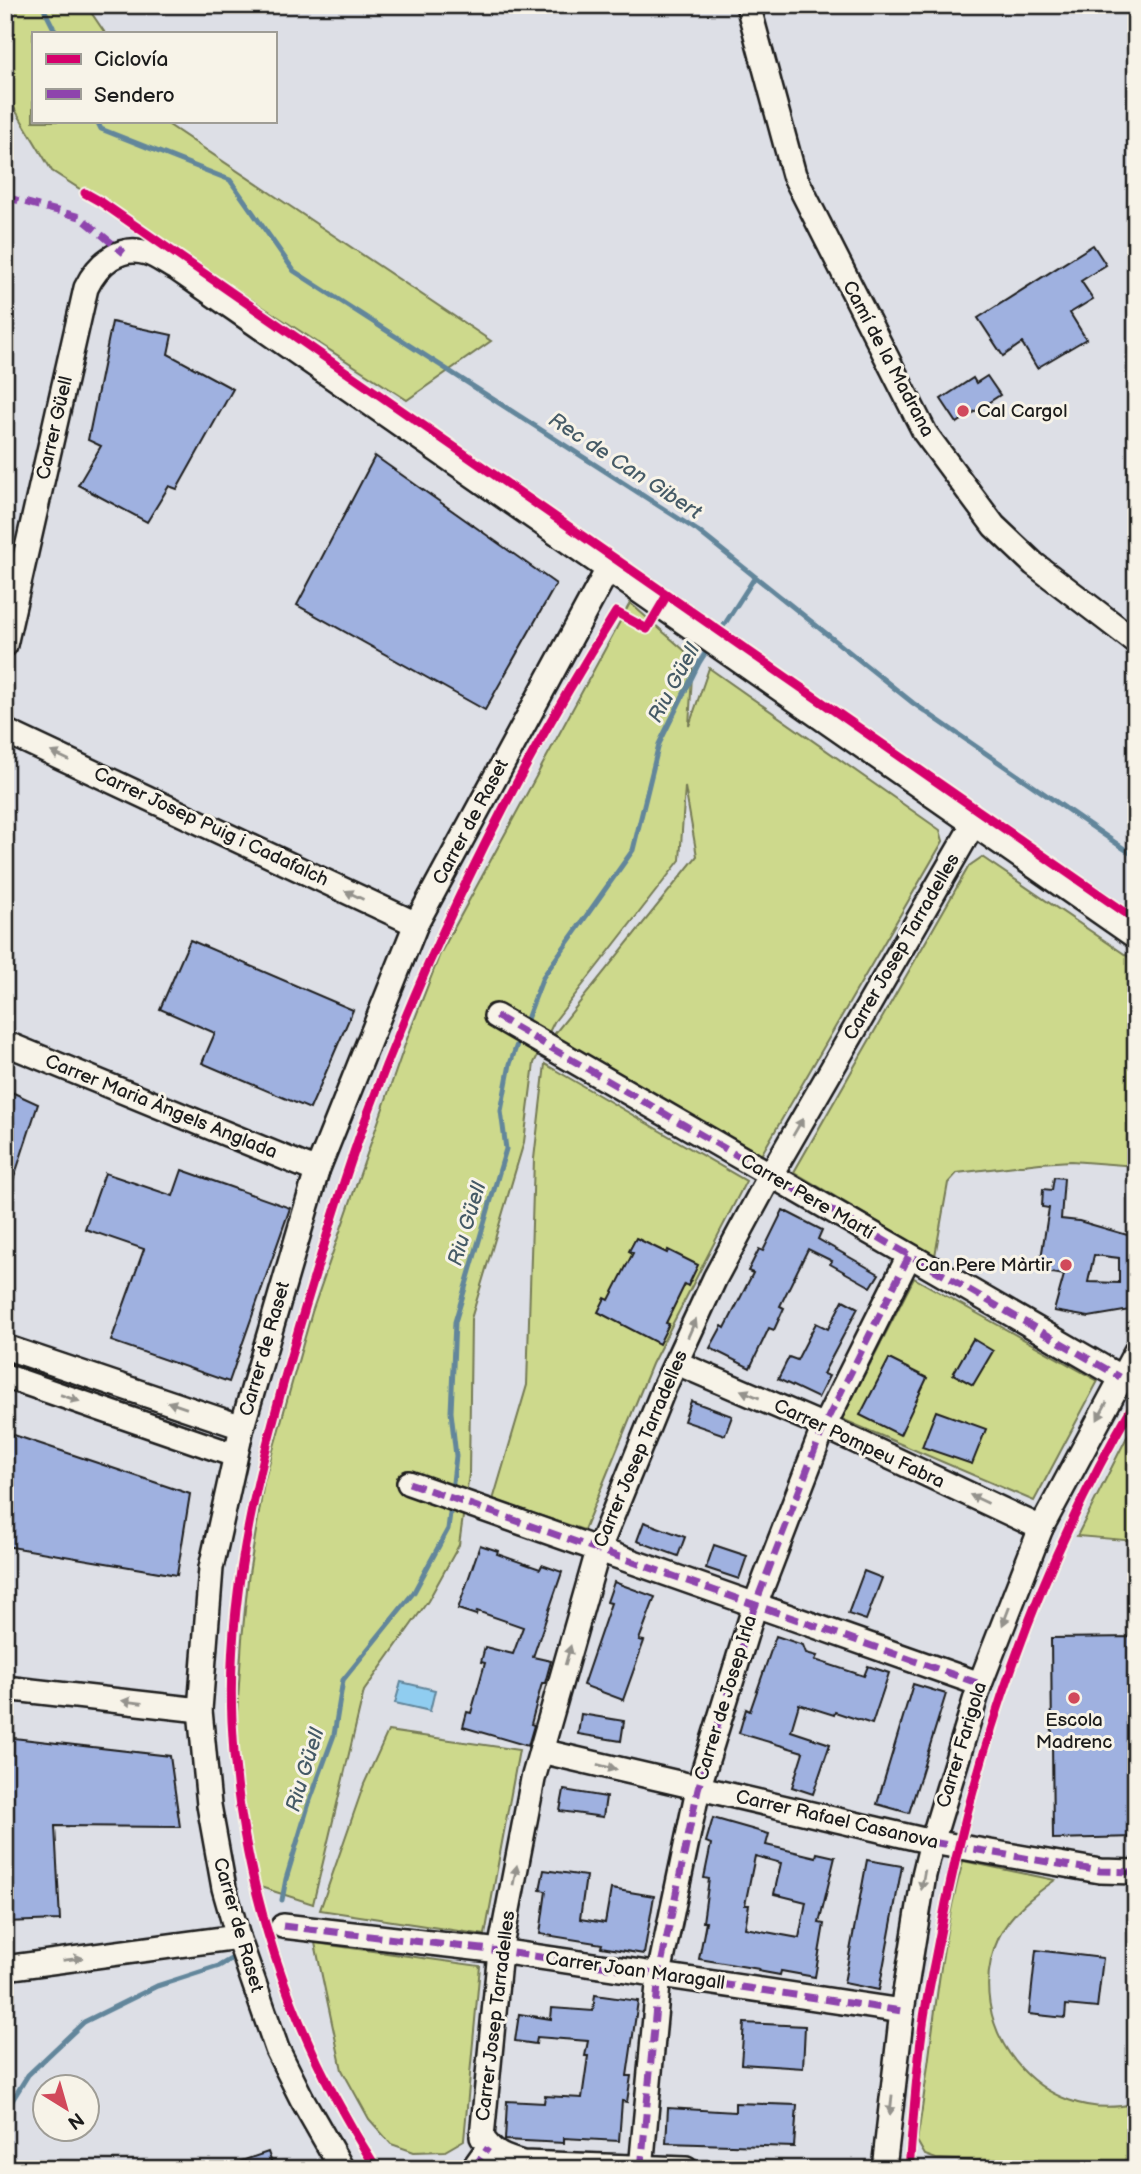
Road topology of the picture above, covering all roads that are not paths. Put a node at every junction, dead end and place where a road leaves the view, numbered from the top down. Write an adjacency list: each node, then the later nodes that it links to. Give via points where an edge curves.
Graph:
1 (748, 5): 3 (street, Camí de la Madrana, via 794,175 925,433 994,526 1034,564)
2 (608, 569): 4 (street, Carrer Güell, via 188,277 148,253 135,251 110,258 93,273 86,288); 6 (street); 7 (street, Carrer de Raset)
3 (1136, 642)
4 (5, 645)
5 (5, 731): 7 (street, Carrer Josep Puig i Cadafalch, one-way to 5)
6 (974, 823): 8 (street); 12 (street, Carrer Josep Tarradelles, one-way to 6)
7 (416, 924): 11 (street, Carrer de Raset)
8 (1136, 937)
9 (496, 1016): 12 (street, Carrer Pere Martí)
10 (5, 1043): 11 (street, Carrer Maria Àngels Anglada)
11 (317, 1171): 20 (street, Carrer de Raset)
12 (770, 1175): 13 (street, Carrer Pere Martí); 16 (street, Carrer Josep Tarradelles, one-way to 12, via 715,1278)
13 (909, 1256): 18 (street, Carrer Pere Martí); 19 (street, Carrer de Josep Irla)
14 (5, 1348): 20 (street, one-way to 14)
15 (1136, 1351): 18 (street, Carrer Farigola)
16 (677, 1363): 19 (street, Carrer Pompeu Fabra, one-way to 16); 24 (street, Carrer Josep Tarradelles)
17 (5, 1376): 21 (street, one-way to 21)
18 (1120, 1377): 23 (street, Carrer Farigola, one-way to 23)
19 (824, 1426): 23 (street, Carrer Pompeu Fabra, one-way to 19); 25 (street, Carrer de Josep Irla)
20 (242, 1427): 21 (street, Carrer de Raset)
21 (234, 1455): 28 (street, Carrer de Raset, via 211,1568)
22 (409, 1483): 24 (street)
23 (1041, 1528): 26 (street, Carrer Farigola, one-way to 26)
24 (598, 1551): 25 (street); 29 (street, Carrer Josep Tarradelles, one-way to 24)
25 (755, 1605): 26 (street); 30 (street, Carrer de Josep Irla)
26 (980, 1684): 31 (street, Carrer Farigola)
27 (5, 1688): 28 (street, one-way to 27)
28 (200, 1710): 34 (street, Carrer de Raset, via 209,1805)
29 (541, 1751): 30 (street, Carrer Rafael Casanova, one-way to 30); 35 (street, Carrer Josep Tarradelles, one-way to 29)
30 (698, 1789): 31 (street, Carrer Rafael Casanova); 37 (street, Carrer de Josep Irla)
31 (932, 1842): 32 (street, Carrer Rafael Casanova, via 1100,1871); 38 (street, Carrer Farigola, one-way to 38)
32 (1136, 1872)
33 (283, 1926): 35 (street, Carrer Joan Maragall)
34 (238, 1937): 36 (street, one-way to 34); 41 (street, Carrer de Raset, via 277,2049)
35 (500, 1951): 37 (street, Carrer Joan Maragall); 39 (street, Carrer Josep Tarradelles)
36 (5, 1968)
37 (659, 1974): 38 (street, Carrer Joan Maragall); 40 (street, Carrer de Josep Irla)
38 (902, 2011): 44 (street, Carrer Farigola, one-way to 44)
39 (485, 2143): 40 (street, via 503,2158 523,2163); 42 (street)
40 (641, 2168): 43 (street)
41 (342, 2169)
42 (473, 2169)
43 (686, 2169)
44 (884, 2169)

